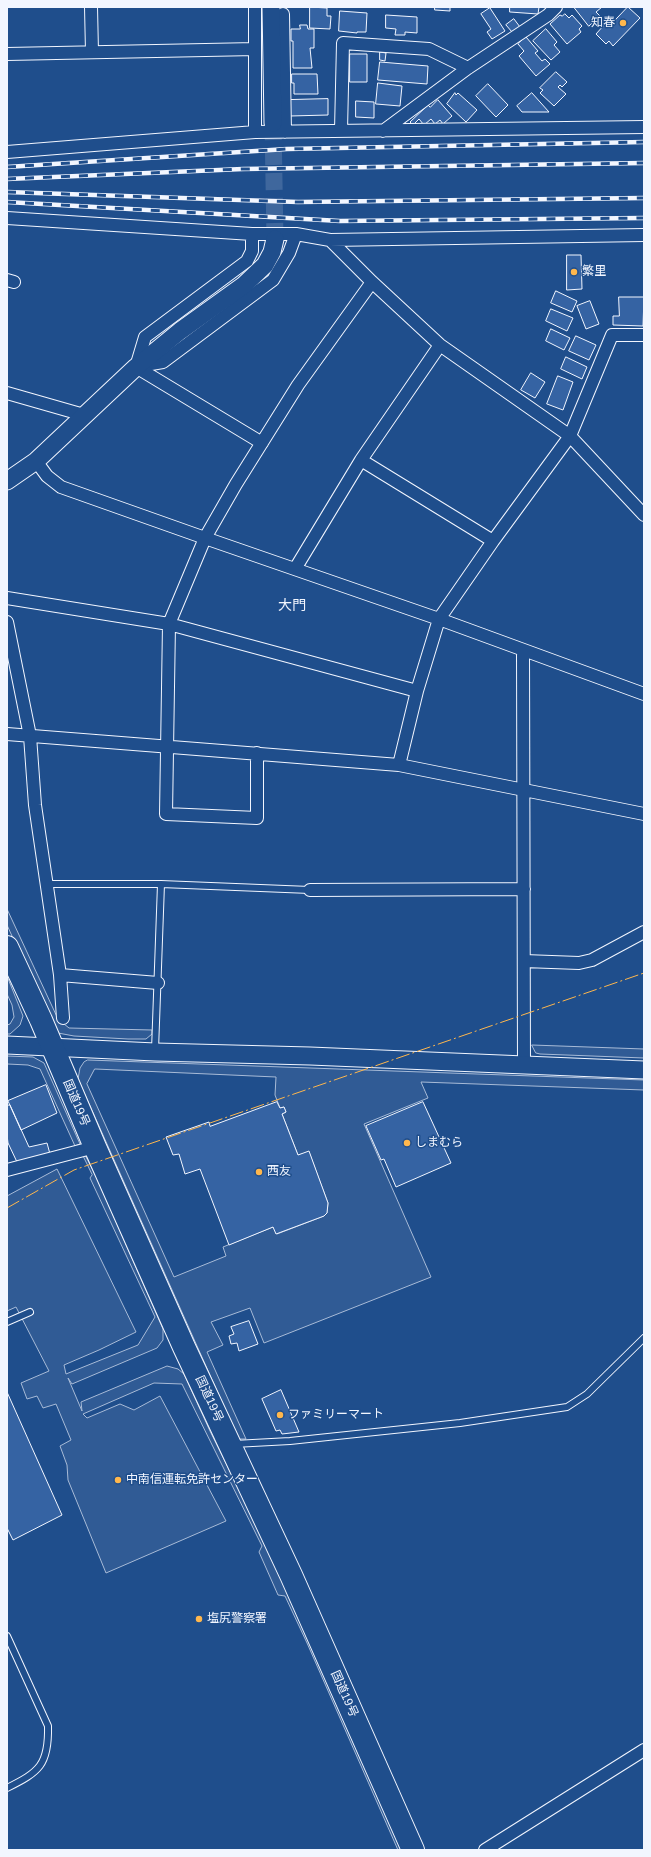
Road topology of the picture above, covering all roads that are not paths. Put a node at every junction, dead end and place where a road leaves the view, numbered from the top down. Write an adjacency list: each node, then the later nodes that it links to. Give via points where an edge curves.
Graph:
1 (91, 7): 6 (street)
2 (255, 7): 5 (street)
3 (556, 7): 8 (street)
4 (277, 10): 9 (street)
5 (255, 49): 6 (street); 13 (street)
6 (92, 52): 7 (street)
7 (7, 54)
8 (468, 68): 11 (street, via 429,49 343,43); 12 (street)
9 (279, 127): 11 (street); 13 (street)
10 (644, 127): 12 (street)
11 (341, 130): 12 (street)
12 (383, 131)
13 (255, 132): 14 (street)
14 (7, 152)
15 (7, 218): 16 (street)
16 (252, 234): 17 (street); 24 (street, via 252,251 247,261 145,337)
17 (296, 234): 20 (street); 24 (street, via 289,253 273,280 163,362)
18 (644, 235): 20 (street)
19 (275, 239): 24 (street, via 265,265 244,285 180,331)
20 (330, 240): 21 (street)
21 (372, 282): 23 (street); 28 (street, via 298,385)
22 (644, 335): 27 (street, via 612,335)
23 (440, 345): 27 (street); 29 (street)
24 (136, 367): 26 (street); 28 (street)
25 (7, 393): 26 (street)
26 (84, 415): 30 (street)
27 (570, 436): 32 (street); 34 (street)
28 (262, 443): 33 (street)
29 (361, 460): 34 (street); 35 (street)
30 (36, 461): 31 (street); 33 (street, via 47,476 61,487)
31 (7, 482)
32 (644, 515)
33 (205, 538): 35 (street); 39 (street)
34 (493, 541): 37 (street)
35 (295, 569): 37 (street)
36 (7, 598): 39 (street)
37 (439, 619): 40 (street); 41 (street)
38 (7, 622): 44 (street)
39 (169, 624): 41 (street); 45 (street)
40 (523, 651): 42 (street); 48 (street)
41 (417, 691): 47 (street)
42 (644, 694)
43 (7, 734): 44 (street)
44 (30, 736): 45 (street); 50 (street, via 35,805)
45 (166, 745): 46 (street); 46 (street, via 166,814 257,818)
46 (257, 753): 47 (street)
47 (399, 765): 48 (street)
48 (524, 789): 49 (street); 52 (street)
49 (644, 814)
50 (46, 884): 51 (lane); 57 (street)
51 (161, 884): 53 (lane); 58 (lane)
52 (524, 888): 53 (street); 56 (street)
53 (310, 890)
54 (644, 932): 56 (street, via 592,960 579,963)
55 (7, 947): 61 (highway, 国道19号)
56 (524, 961): 63 (street)
57 (60, 975): 58 (street); 59 (street)
58 (158, 983): 62 (lane)
59 (63, 1018)
60 (7, 1045): 61 (street)
61 (53, 1048): 62 (street); 65 (highway, 国道19号)
62 (155, 1052): 63 (street)
63 (524, 1066): 64 (street)
64 (644, 1070)
65 (95, 1147): 66 (street); 70 (highway, 国道19号)
66 (7, 1170)
67 (30, 1312): 68 (lane)
68 (7, 1322)
69 (644, 1338): 70 (lane, via 587,1394 567,1407 460,1423 290,1441)
70 (230, 1444): 74 (highway, 国道19号, via 291,1574)
71 (7, 1636): 73 (lane, via 48,1726 46,1754 40,1766 31,1776)
72 (644, 1750): 75 (street)
73 (7, 1788)
74 (413, 1850)
75 (485, 1850)

